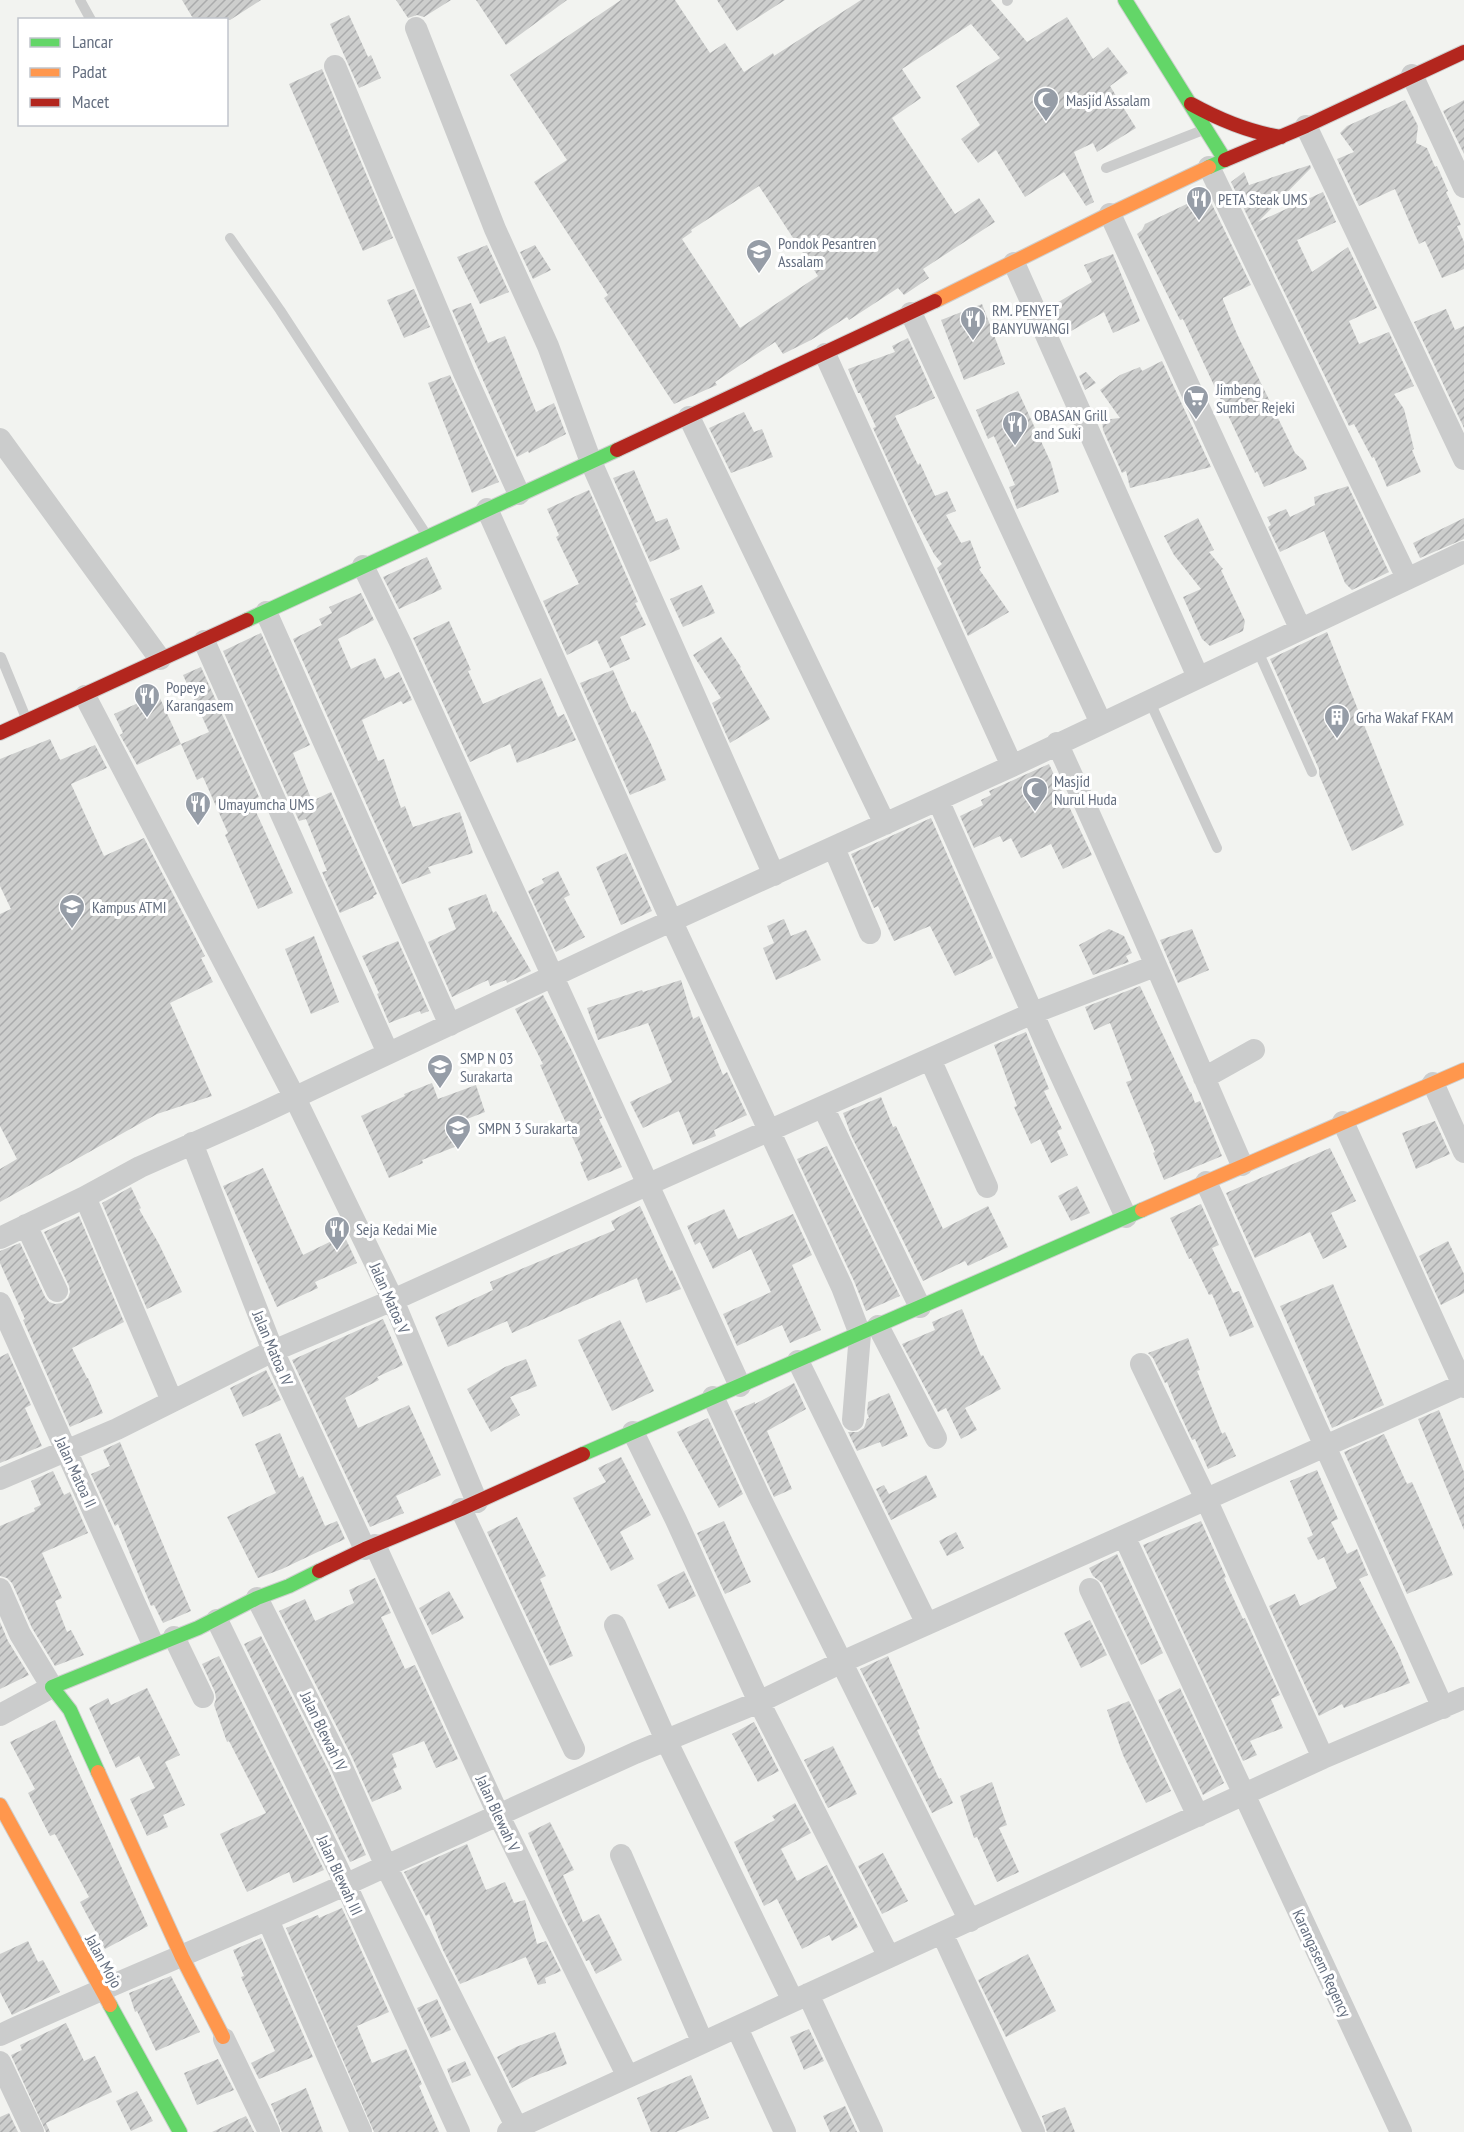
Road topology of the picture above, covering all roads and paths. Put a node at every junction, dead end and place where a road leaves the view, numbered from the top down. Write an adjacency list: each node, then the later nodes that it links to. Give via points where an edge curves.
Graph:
1 (80, 0): 3 (lane)
2 (1125, 0): 8 (street)
3 (90, 18)
4 (416, 28): 23 (street, via 495,229 548,346)
5 (1464, 52): 7 (street)
6 (335, 66): 24 (street)
7 (1412, 75): 9 (street); 14 (street)
8 (1190, 103): 10 (street); 11 (street, via 1223,122)
9 (1306, 126): 11 (street); 22 (street)
10 (1206, 129): 12 (street); 13 (lane)
11 (1281, 137): 12 (street)
12 (1217, 164): 15 (street); 29 (street)
13 (1106, 168)
14 (1464, 187)
15 (1110, 214): 17 (street); 31 (street)
16 (230, 238): 26 (lane)
17 (1014, 263): 18 (street); 36 (street)
18 (911, 313): 19 (street); 40 (street)
19 (825, 354): 20 (street); 43 (street)
20 (689, 417): 23 (street); 46 (street)
21 (0, 439): 35 (street)
22 (1464, 459)
23 (591, 462): 24 (street); 49 (street)
24 (519, 494): 25 (street)
25 (487, 509): 26 (street); 50 (street)
26 (428, 536): 28 (street)
27 (1464, 552): 29 (street)
28 (363, 566): 30 (street); 53 (street)
29 (1407, 578): 31 (street)
30 (266, 612): 32 (street); 55 (street)
31 (1300, 628): 33 (street)
32 (204, 641): 35 (street); 57 (street)
33 (1257, 649): 36 (street); 44 (lane)
34 (1, 657): 39 (lane)
35 (160, 659): 37 (street)
36 (1198, 676): 38 (street)
37 (85, 696): 39 (street); 62 (street, Jalan Matoa V)
38 (1149, 700): 40 (street); 48 (lane)
39 (27, 721): 41 (street)
40 (1101, 723): 42 (street)
41 (0, 733)
42 (1057, 743): 43 (street); 52 (street)
43 (1012, 766): 45 (street)
44 (1312, 772)
45 (938, 800): 46 (street); 54 (street)
46 (885, 824): 47 (street)
47 (834, 848): 49 (street); 51 (street)
48 (1217, 848)
49 (774, 875): 50 (street)
50 (672, 922): 53 (street); 65 (street)
51 (870, 933)
52 (1155, 966): 54 (street); 60 (street)
53 (552, 978): 55 (street); 70 (street)
54 (1033, 1013): 58 (street); 73 (street)
55 (450, 1025): 57 (street)
56 (1254, 1050): 60 (street)
57 (388, 1053): 62 (street)
58 (930, 1059): 63 (street); 71 (street)
59 (1464, 1070): 61 (street)
60 (1204, 1078): 68 (street)
61 (1433, 1083): 64 (street); 67 (street)
62 (295, 1098): 66 (street); 77 (street, Jalan Matoa V)
63 (823, 1107): 65 (street); 79 (street)
64 (1342, 1122): 68 (street); 84 (street)
65 (768, 1131): 70 (street); 80 (street)
66 (192, 1143): 72 (street); 81 (street, Jalan Matoa IV)
67 (1464, 1152)
68 (1242, 1165): 69 (street)
69 (1206, 1182): 73 (street); 91 (street)
70 (647, 1185): 77 (street); 85 (street)
71 (987, 1187)
72 (85, 1197): 74 (street); 87 (street)
73 (1126, 1217): 79 (street)
74 (26, 1226): 75 (street); 76 (street)
75 (0, 1238)
76 (57, 1291)
77 (393, 1300): 81 (street); 95 (street, Jalan Matoa V)
78 (0, 1303): 92 (street, Jalan Matoa II)
79 (920, 1307): 80 (street)
80 (869, 1330): 82 (street); 88 (street); 90 (street)
81 (273, 1352): 87 (street); 97 (street, Jalan Matoa IV)
82 (798, 1361): 85 (street); 102 (street)
83 (1141, 1364): 94 (street)
84 (1464, 1385): 91 (street)
85 (740, 1386): 86 (street)
86 (713, 1397): 89 (street); 105 (street)
87 (172, 1401): 92 (street)
88 (853, 1420)
89 (633, 1432): 95 (street); 109 (street)
90 (936, 1438)
91 (1326, 1446): 94 (street); 110 (street)
92 (66, 1451): 93 (street); 104 (street, Jalan Matoa II, via 102,1528)
93 (0, 1479)
94 (1206, 1499): 96 (street); 114 (street)
95 (469, 1506): 97 (street); 113 (street, Jalan Matoa V)
96 (1124, 1536): 102 (street); 115 (street, Karangasem Regency)
97 (370, 1547): 100 (street); 117 (street, Jalan Blewah V)
98 (0, 1589): 106 (street, via 20,1634)
99 (1090, 1589): 118 (street)
100 (257, 1598): 101 (street); 120 (street, Jalan Blewah IV)
101 (217, 1620): 104 (street); 121 (street, Jalan Blewah III)
102 (927, 1624): 105 (street)
103 (615, 1625): 112 (street)
104 (163, 1640): 106 (street); 107 (street, Jalan Matoa II)
105 (842, 1662): 109 (street); 123 (street)
106 (52, 1687): 111 (street); 125 (street, via 70,1710)
107 (203, 1697)
108 (1464, 1698): 110 (street)
109 (759, 1702): 112 (street); 126 (street)
110 (1443, 1708): 114 (street)
111 (0, 1715)
112 (666, 1740): 117 (street); 128 (street)
113 (574, 1749)
114 (1323, 1758): 115 (street)
115 (1244, 1794): 118 (street); 144 (street, Karangasem Regency)
116 (0, 1805): 127 (street, Jalan Mojo)
117 (499, 1816): 120 (street); 134 (street, Jalan Blewah V)
118 (1198, 1816): 123 (street)
119 (621, 1855): 132 (street)
120 (386, 1866): 121 (street); 135 (street, Jalan Blewah IV)
121 (346, 1885): 122 (street); 140 (street, Jalan Blewah III)
122 (268, 1920): 125 (street); 139 (street)
123 (970, 1921): 124 (street)
124 (942, 1933): 126 (street); 143 (street)
125 (182, 1957): 127 (street); 131 (street)
126 (889, 1957): 128 (street)
127 (102, 1990): 130 (street); 137 (street, Jalan Mojo)
128 (800, 1998): 129 (street); 142 (street)
129 (737, 2028): 132 (street); 141 (street)
130 (0, 2035)
131 (224, 2038): 138 (street)
132 (702, 2041): 134 (street)
133 (0, 2062): 136 (street)
134 (628, 2077): 135 (street)
135 (512, 2130)
136 (33, 2132)
137 (180, 2132)
138 (270, 2132)
139 (361, 2132)
140 (459, 2132)
141 (785, 2132)
142 (872, 2132)
143 (1034, 2132)
144 (1401, 2132)

